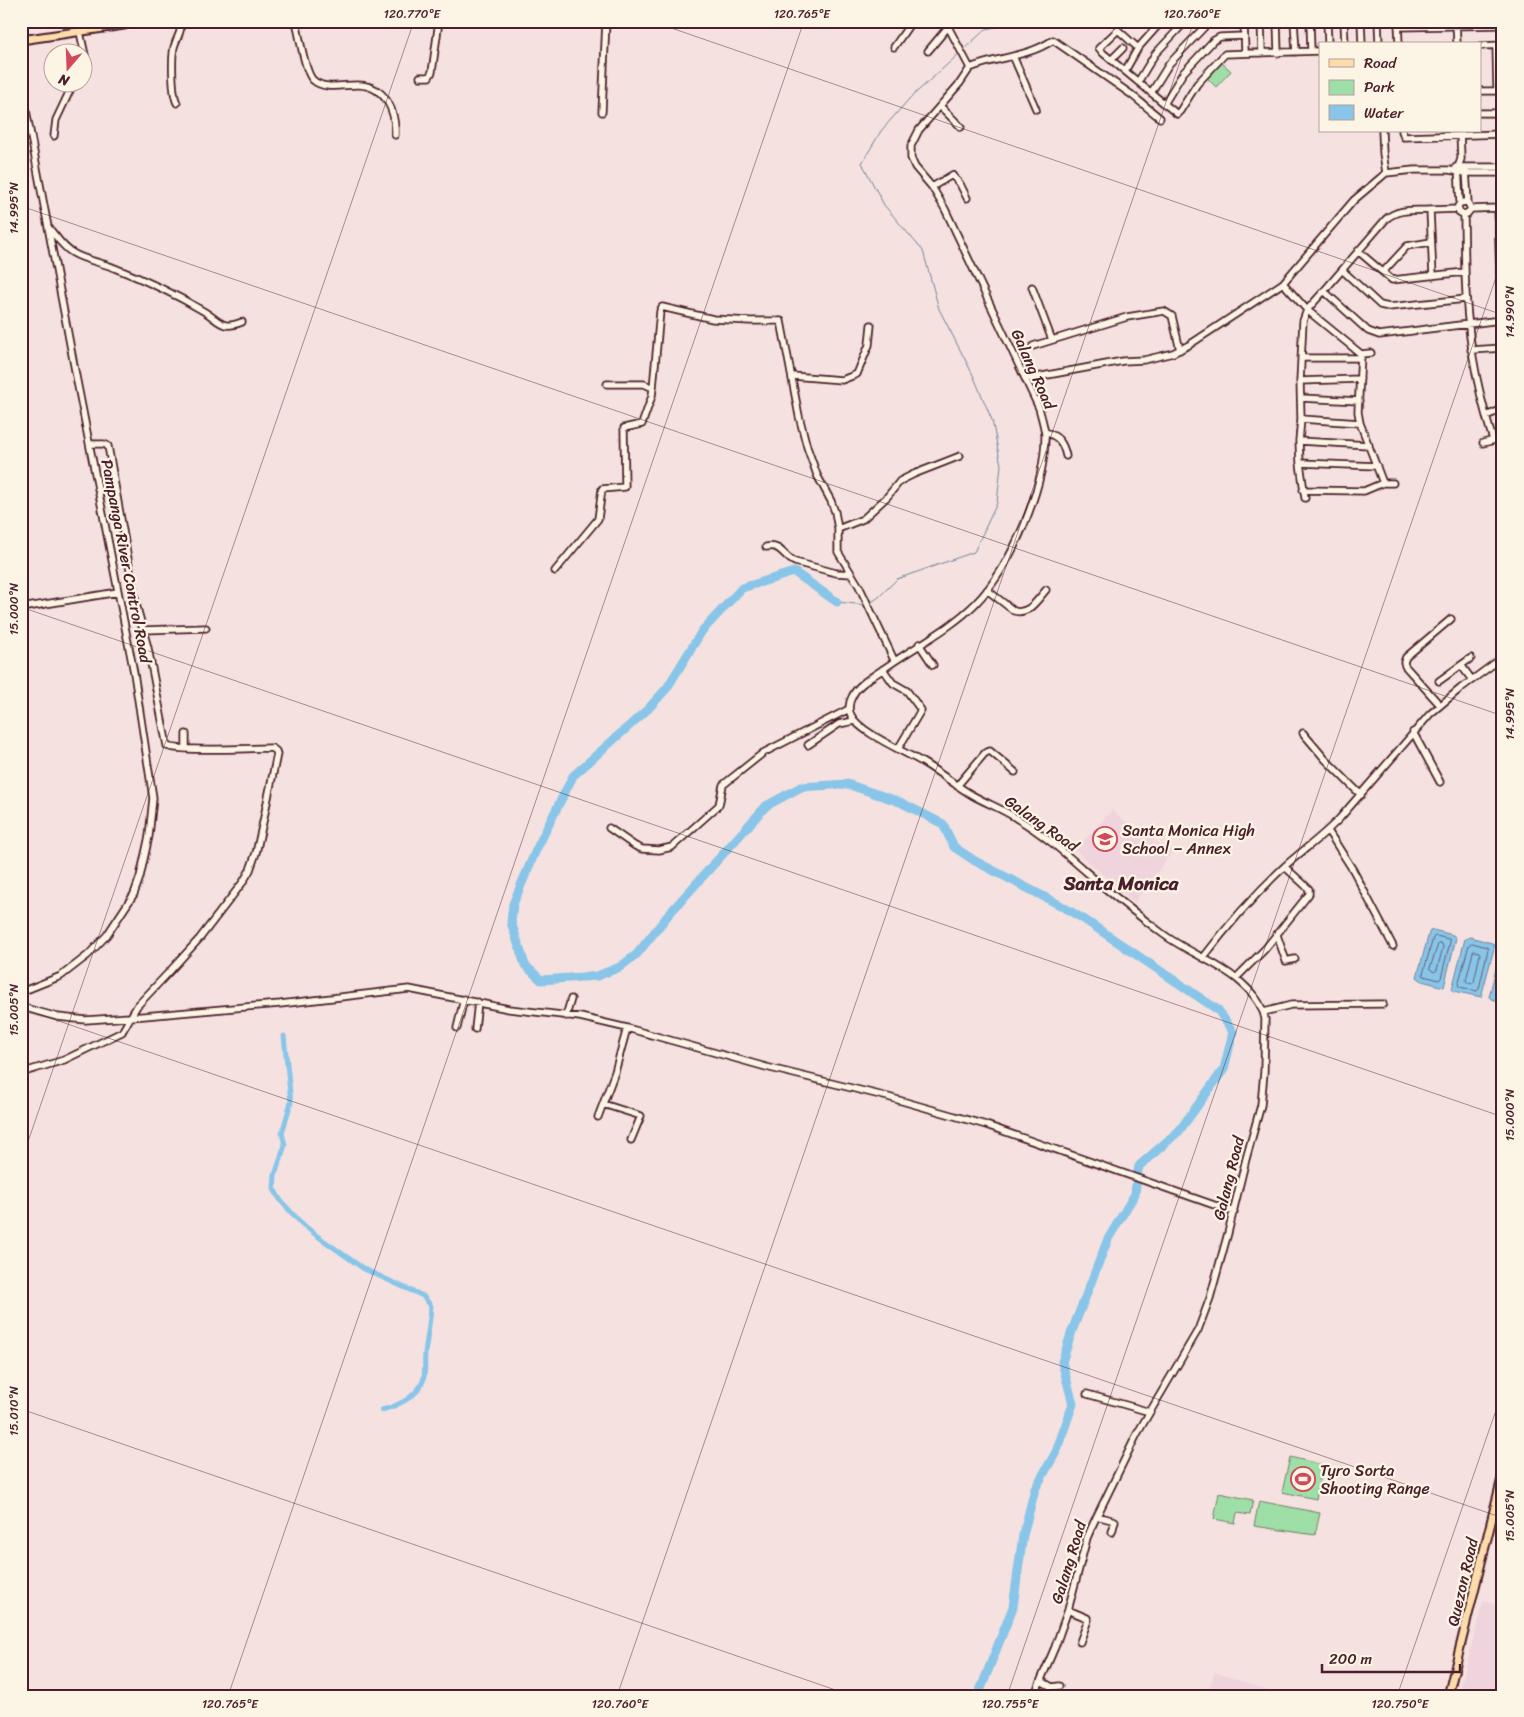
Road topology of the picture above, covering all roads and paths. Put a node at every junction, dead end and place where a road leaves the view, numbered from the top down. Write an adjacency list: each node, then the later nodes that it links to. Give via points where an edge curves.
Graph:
1 (136, 21): 20 (main road, via 124,25)
2 (180, 21): 59 (street, via 181,34 174,45 172,88)
3 (296, 21): 72 (street, via 314,81 329,86 360,85 381,94 395,116)
4 (439, 21): 52 (street, via 432,72)
5 (606, 21): 63 (street)
6 (912, 21): 37 (street)
7 (945, 21): 24 (street)
8 (1162, 21): 39 (street)
9 (1186, 21): 53 (street, via 1155,54)
10 (1210, 21): 58 (street, via 1169,64)
11 (1244, 21): 26 (street)
12 (1261, 21): 46 (street)
13 (1277, 21): 43 (street)
14 (1294, 21): 44 (street)
15 (1310, 21): 41 (street)
16 (1328, 21): 29 (street)
17 (1344, 21): 30 (street)
18 (1361, 21): 31 (street)
19 (1378, 21): 32 (street)
20 (104, 24): 25 (main road)
21 (1398, 24): 22 (street); 33 (street)
22 (1456, 24): 23 (street); 34 (street)
23 (1503, 25)
24 (948, 28): 40 (street); 49 (street)
25 (80, 32): 27 (main road); 28 (street)
26 (1244, 36): 45 (street); 60 (street, via 1216,38 1183,74)
27 (21, 40)
28 (82, 42)
29 (1328, 42)
30 (1345, 42)
31 (1362, 42)
32 (1379, 42)
33 (1399, 42)
34 (1457, 42)
35 (1499, 45): 36 (street); 50 (street)
36 (1482, 46)
37 (894, 47)
38 (1123, 48): 48 (street)
39 (1138, 48): 48 (street, via 1118,30 1099,48); 51 (street)
40 (928, 51)
41 (1311, 51): 42 (street); 44 (street)
42 (1319, 51)
43 (1278, 52): 44 (street); 46 (street)
44 (1296, 52)
45 (1245, 53): 46 (street); 60 (street, via 1222,57 1197,84 1178,114)
46 (1262, 53)
47 (1013, 56): 49 (street); 62 (street); 66 (street, via 1053,40)
48 (1111, 60): 51 (street)
49 (970, 67): 61 (street, Galang Road)
50 (1500, 68): 56 (street)
51 (1125, 71): 53 (street)
52 (420, 78)
53 (1138, 82): 58 (street)
54 (21, 83): 87 (street, Pampanga River Control Road)
55 (1482, 91): 56 (street)
56 (1500, 91)
57 (69, 92): 73 (street, via 56,120)
58 (1151, 92): 60 (street)
59 (177, 103)
60 (1164, 104)
61 (940, 106): 67 (street); 80 (street, Galang Road, via 919,130 910,153 915,167)
62 (1036, 109)
63 (602, 112)
64 (1482, 113): 65 (street)
65 (1503, 113)
66 (1160, 118)
67 (961, 127)
68 (1382, 132): 78 (street)
69 (1402, 132): 70 (street, via 1404,137)
70 (1460, 134): 71 (street); 74 (street)
71 (1503, 134)
72 (395, 135)
73 (54, 136)
74 (1461, 159): 76 (street); 77 (street)
75 (1503, 167): 77 (street)
76 (1458, 170): 77 (street); 78 (street); 82 (street)
77 (1466, 170): 79 (street); 83 (street)
78 (1386, 173): 94 (street, via 1354,200)
79 (1503, 173)
80 (932, 187): 81 (street, via 952,175); 114 (street, Galang Road)
81 (967, 198)
82 (1459, 206): 83 (street, via 1463,202); 85 (street); 86 (street, via 1458,212)
83 (1470, 206): 84 (street); 86 (street)
84 (1500, 208): 99 (street)
85 (1430, 210): 88 (street); 89 (street, via 1391,215)
86 (1464, 215): 92 (street)
87 (49, 228): 100 (street, via 74,254 148,282 201,309 225,326); 129 (street, Pampanga River Control Road)
88 (1431, 242): 91 (street, via 1406,246); 93 (street)
89 (1358, 252): 90 (street); 91 (street)
90 (1342, 270): 96 (street); 97 (street, via 1388,308)
91 (1383, 272): 93 (street, via 1394,281)
92 (1465, 272): 93 (street); 97 (street)
93 (1433, 276)
94 (1283, 283): 98 (street); 106 (street)
95 (1032, 287): 103 (street)
96 (1324, 291): 98 (street); 101 (street, via 1368,331 1379,335)
97 (1466, 299): 101 (street)
98 (1307, 310): 109 (street); 111 (street, via 1303,321)
99 (1502, 320): 101 (street)
100 (242, 322)
101 (1467, 324): 107 (street)
102 (871, 325): 112 (street, via 869,345 857,374 842,380)
103 (1052, 340): 104 (street); 106 (street, via 1164,311 1172,316)
104 (1033, 346)
105 (1502, 348): 107 (street); 110 (street)
106 (1180, 350): 114 (street, via 1144,360 1123,361)
107 (1471, 350): 121 (street)
108 (1371, 353): 109 (street)
109 (1361, 356): 111 (street); 113 (street)
110 (1503, 356)
111 (1301, 358): 115 (street)
112 (792, 376): 117 (street, via 781,321 713,319 665,306 660,310); 139 (street, via 807,447 831,500)
113 (1360, 379): 115 (street); 119 (street)
114 (1026, 380): 124 (street, Galang Road)
115 (1300, 381): 118 (street)
116 (607, 384): 117 (street, via 644,384)
117 (653, 388): 141 (street, via 642,424 624,428 625,486 602,489 598,519)
118 (1302, 398): 119 (street); 122 (street)
119 (1358, 401): 123 (street)
120 (1503, 409): 121 (street)
121 (1486, 416): 126 (street)
122 (1301, 419): 123 (street); 127 (street)
123 (1360, 423): 130 (street)
124 (1045, 432): 132 (street, via 1060,440); 143 (street, Galang Road, via 1040,468 1024,524 1011,553)
125 (1503, 438): 126 (street)
126 (1493, 440): 128 (street)
127 (1299, 441): 130 (street); 133 (street)
128 (1483, 443)
129 (90, 444): 145 (street, Pampanga River Control Road); 149 (street, via 108,446)
130 (1369, 445): 134 (street)
131 (960, 456): 139 (street, via 900,481 863,519)
132 (1066, 456)
133 (1300, 463): 134 (street); 137 (street)
134 (1376, 466): 136 (street)
135 (1393, 483): 136 (street)
136 (1384, 484): 137 (street, via 1364,491)
137 (1303, 490): 138 (street)
138 (1305, 498)
139 (838, 529): 142 (street, via 838,552)
140 (766, 547): 142 (street, via 783,550 795,562)
141 (555, 571)
142 (852, 574): 153 (street)
143 (987, 590): 144 (street, via 1019,612 1033,606); 150 (street, Galang Road, via 954,622)
144 (1046, 590)
145 (118, 592): 146 (street); 180 (street, Pampanga River Control Road, via 153,791 151,826 140,877 135,891 107,935 88,955 61,976)
146 (21, 608)
147 (1451, 619): 159 (street, via 1404,662)
148 (206, 628): 149 (street)
149 (143, 630): 166 (street, via 167,746)
150 (918, 644): 153 (street, Galang Road); 154 (street)
151 (1503, 657): 157 (street)
152 (1471, 658): 155 (street)
153 (894, 660): 156 (street, Galang Road)
154 (933, 665)
155 (1461, 665): 157 (street); 158 (street)
156 (883, 669): 160 (street, Galang Road, via 856,691); 167 (street, via 893,683 907,691 921,710)
157 (1472, 680): 159 (street)
158 (1439, 681)
159 (1440, 705): 163 (street)
160 (849, 709): 161 (street); 172 (street, via 756,758 723,785 719,805 672,847 659,850 635,846)
161 (854, 721): 165 (street, via 839,724); 167 (street, Galang Road)
162 (1303, 732): 171 (street)
163 (1413, 732): 169 (street); 171 (street)
164 (186, 734): 166 (street)
165 (808, 745)
166 (186, 748): 188 (street, via 272,748 276,751 273,780 248,876)
167 (898, 749): 170 (street, Galang Road)
168 (1015, 772): 170 (street, via 990,751)
169 (1440, 782)
170 (957, 786): 177 (street, Galang Road, via 1017,818 1162,933)
171 (1361, 795): 173 (street)
172 (609, 828)
173 (1328, 831): 174 (street); 176 (street, via 1353,870)
174 (1285, 867): 175 (street, via 1309,890 1309,894); 177 (street, via 1238,915)
175 (1277, 935): 178 (street, via 1286,961); 179 (street)
176 (1393, 946)
177 (1203, 958): 179 (street, Galang Road)
178 (1295, 959)
179 (1236, 978): 186 (street, Galang Road, via 1255,996)
180 (21, 992)
181 (464, 999): 183 (street); 188 (street, via 409,989); 189 (street)
182 (571, 999): 187 (street)
183 (478, 1002): 187 (street); 191 (street)
184 (1383, 1004): 186 (street, via 1291,1005)
185 (21, 1007): 188 (street, via 63,1018)
186 (1264, 1012): 196 (street, Galang Road, via 1261,1105)
187 (566, 1016): 190 (street)
188 (130, 1017): 192 (street, via 122,1032 113,1037 64,1060)
189 (458, 1028)
190 (627, 1028): 193 (street); 196 (street, via 986,1125)
191 (474, 1029)
192 (21, 1073)
193 (603, 1104): 194 (street); 195 (street, via 640,1116)
194 (598, 1117)
195 (631, 1140)
196 (1234, 1212): 198 (street, Galang Road, via 1215,1283 1198,1330)
197 (1087, 1394): 198 (street)
198 (1150, 1412): 200 (street, Galang Road)
199 (1503, 1474): 207 (main road, Quezon Road)
200 (1097, 1516): 201 (street, via 1115,1521); 202 (street, Galang Road, via 1087,1538)
201 (1112, 1532)
202 (1068, 1610): 203 (street, via 1088,1620); 204 (street, Galang Road)
203 (1080, 1642)
204 (1041, 1681): 205 (street, via 1052,1687); 206 (street, Galang Road)
205 (1059, 1686)
206 (1034, 1696)
207 (1448, 1696)

